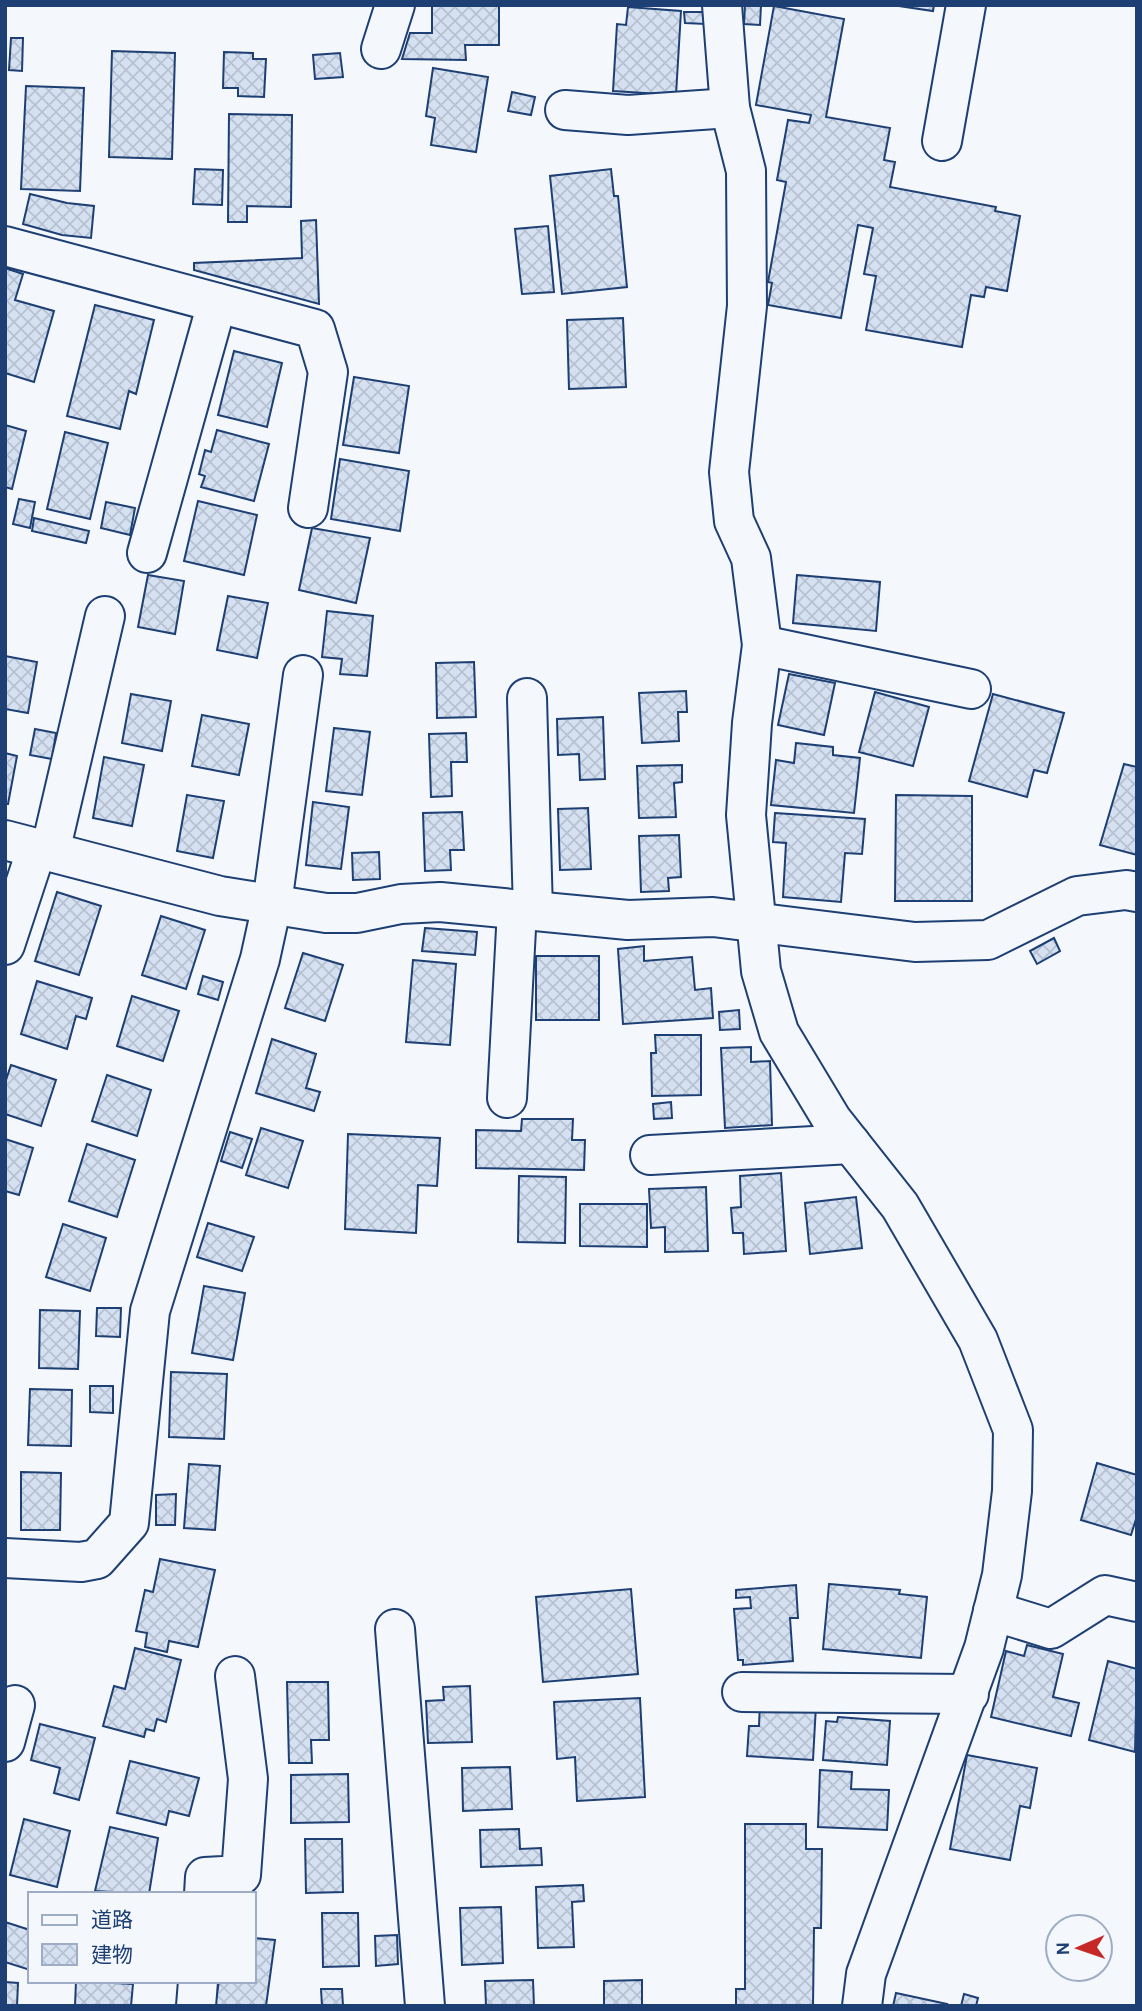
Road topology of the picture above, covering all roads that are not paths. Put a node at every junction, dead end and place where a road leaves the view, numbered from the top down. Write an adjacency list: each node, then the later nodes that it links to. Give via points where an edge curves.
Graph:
1 (395, 5): 4 (street)
2 (722, 5): 5 (street)
3 (966, 5): 7 (street)
4 (381, 49)
5 (730, 108): 6 (street, via 628,116); 13 (street, via 746,170 747,306 729,472 734,522 751,558)
6 (565, 110)
7 (942, 141)
8 (5, 246): 9 (street)
9 (217, 303): 10 (street, via 315,329 328,372); 11 (street)
10 (308, 508)
11 (147, 554)
12 (105, 616): 17 (street)
13 (762, 645): 15 (street); 21 (street, via 746,815)
14 (303, 675): 19 (street)
15 (971, 688)
16 (527, 698): 20 (street)
17 (31, 847): 19 (street, via 220,896); 22 (street)
18 (1137, 892): 21 (street, via 1077,896 988,940 915,942)
19 (272, 904): 20 (street, via 326,913 440,902); 26 (street, via 260,959 150,1311 129,1522 97,1559)
20 (525, 910): 21 (street, via 628,920 713,917); 23 (street)
21 (755, 924): 24 (street, via 761,971 779,1032)
22 (5, 946)
23 (506, 1098)
24 (851, 1144): 25 (street); 28 (street, via 900,1206 978,1340 1013,1430 1012,1490)
25 (650, 1156)
26 (5, 1558)
27 (1137, 1602): 28 (street, via 1105,1595 1051,1629)
28 (993, 1611): 32 (street)
29 (396, 1629): 38 (street)
30 (235, 1676): 35 (street, via 248,1779 241,1875 205,1877)
31 (742, 1692): 32 (street)
32 (969, 1694): 39 (street, via 866,1974)
33 (15, 1705): 34 (street)
34 (5, 1742)
35 (204, 1892)
36 (198, 1983): 37 (street)
37 (196, 2006)
38 (425, 2006)
39 (863, 2006)

